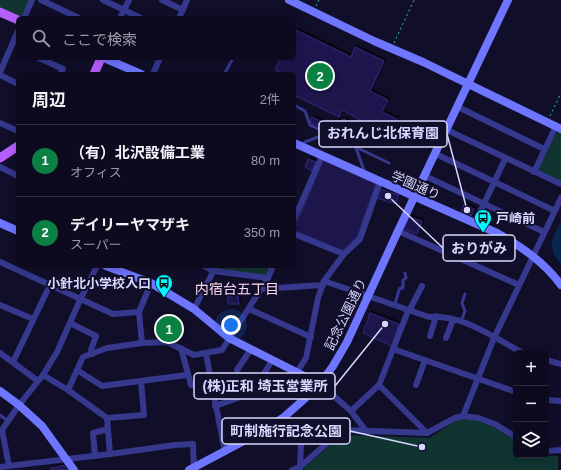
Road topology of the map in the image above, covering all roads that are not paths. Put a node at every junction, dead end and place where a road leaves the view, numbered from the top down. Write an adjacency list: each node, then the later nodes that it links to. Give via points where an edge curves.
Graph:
1 (32, 0): 12 (street)
2 (41, 0): 13 (street)
3 (103, 0): 9 (street)
4 (129, 0): 9 (street)
5 (162, 0): 10 (street)
6 (187, 0): 10 (street)
7 (288, 0): 31 (street)
8 (508, 0): 31 (street, 記念公園通り)
9 (124, 10): 14 (street); 15 (street)
10 (183, 10): 16 (street)
11 (0, 12): 17 (main road)
12 (25, 16)
13 (74, 16)
14 (121, 16)
15 (137, 16)
16 (180, 16)
17 (16, 19)
18 (15, 47): 29 (street)
19 (43, 60): 25 (street, via 63,69)
20 (101, 60): 26 (main road)
21 (106, 60): 24 (street)
22 (159, 60): 27 (street)
23 (232, 60): 28 (lane)
24 (128, 71)
25 (61, 72)
26 (95, 72)
27 (154, 72)
28 (226, 72)
29 (0, 74): 30 (street)
30 (16, 83)
31 (469, 84): 33 (street, 記念公園通り); 35 (street)
32 (296, 106): 38 (lane, via 305,111 310,125)
33 (458, 107): 37 (street, 記念公園通り); 42 (street)
34 (0, 122): 36 (street)
35 (558, 128): 42 (street)
36 (16, 130)
37 (447, 130): 43 (street, 記念公園通り); 46 (street)
38 (326, 133): 39 (lane); 41 (lane); 41 (lane, via 348,126)
39 (298, 144): 44 (street, 学園通り)
40 (16, 147): 45 (main road)
41 (356, 147): 47 (lane); 51 (lane)
42 (544, 149): 49 (street)
43 (436, 154): 52 (street, 記念公園通り); 54 (street)
44 (322, 156): 51 (street, 学園通り); 60 (street)
45 (0, 158)
46 (505, 159): 49 (street); 54 (street)
47 (389, 163)
48 (0, 167): 50 (street)
49 (534, 172): 55 (street)
50 (16, 175)
51 (366, 175): 53 (street, 学園通り)
52 (425, 176): 56 (street, 記念公園通り); 58 (street)
53 (380, 182): 56 (street, 学園通り); 67 (street, via 360,239)
54 (494, 182): 58 (street); 59 (street)
55 (561, 184)
56 (415, 197): 61 (street, 学園通り); 64 (street, 記念公園通り)
57 (561, 198): 59 (street)
58 (484, 204): 61 (street); 65 (street)
59 (555, 211): 65 (street)
60 (296, 214)
61 (475, 223): 68 (street, 学園通り, via 510,240)
62 (0, 224): 63 (street)
63 (16, 230)
64 (398, 231): 79 (street); 84 (street, 記念公園通り)
65 (544, 232): 68 (street)
66 (296, 235): 67 (street)
67 (344, 254): 77 (street)
68 (533, 256): 79 (street); 80 (street, 学園通り)
69 (0, 262): 78 (street)
70 (96, 268): 85 (street)
71 (111, 268): 76 (street)
72 (215, 268): 75 (street); 88 (street)
73 (272, 268): 75 (street)
74 (405, 273): 87 (lane, via 406,278 402,288 397,292)
75 (268, 278): 82 (street)
76 (151, 283): 88 (street); 91 (street)
77 (324, 283): 82 (street); 84 (street); 98 (street, via 318,298)
78 (50, 285): 85 (street); 93 (street)
79 (519, 285): 101 (street)
80 (561, 285)
81 (422, 286): 90 (street)
82 (261, 289): 89 (street)
83 (465, 294): 95 (lane, via 462,303 465,311)
84 (368, 296): 87 (street); 124 (street, 記念公園通り, via 347,342)
85 (80, 300): 91 (street, via 113,314); 96 (street)
86 (0, 305): 93 (street)
87 (394, 305): 90 (street)
88 (194, 309): 99 (street)
89 (249, 309): 98 (street); 99 (street)
90 (408, 311): 92 (street, via 429,317); 105 (street)
91 (139, 312): 102 (street)
92 (436, 316): 94 (street); 97 (street)
93 (33, 319): 113 (street)
94 (453, 320): 95 (street); 100 (street)
95 (461, 321): 101 (street)
96 (70, 323): 108 (street, via 96,336); 118 (street)
97 (430, 336)
98 (311, 337): 117 (street, via 306,358)
99 (229, 338): 104 (street); 109 (street, via 222,350)
100 (446, 338)
101 (494, 338): 106 (street); 120 (street)
102 (142, 343): 103 (street, via 167,342); 108 (street, via 107,348)
103 (181, 348): 109 (street, via 194,355); 119 (street)
104 (250, 349): 110 (street); 116 (street)
105 (393, 349): 111 (street); 125 (street)
106 (517, 350)
107 (0, 352): 113 (street)
108 (92, 354): 115 (street, via 83,357)
109 (206, 354): 122 (street)
110 (272, 360): 117 (street); 133 (street, via 257,386 238,398)
111 (425, 360): 120 (street); 126 (street)
112 (549, 361): 114 (street)
113 (13, 362): 121 (street)
114 (561, 364)
115 (77, 370): 123 (street, via 102,386); 127 (street)
116 (237, 370)
117 (297, 372): 124 (street)
118 (43, 375): 121 (street); 127 (street)
119 (187, 375): 122 (street, via 191,385); 123 (street)
120 (478, 378): 129 (street); 136 (street)
121 (38, 381): 132 (street)
122 (211, 381): 133 (street)
123 (141, 382): 138 (street, via 144,415)
124 (320, 384): 134 (street); 137 (street, 記念公園通り)
125 (379, 384): 134 (street); 142 (street)
126 (416, 385)
127 (68, 390): 138 (street)
128 (0, 391): 132 (street)
129 (513, 391)
130 (549, 400): 131 (street)
131 (561, 401)
132 (19, 405): 139 (street); 149 (street, via 42,426)
133 (215, 406): 146 (street)
134 (351, 411): 141 (street)
135 (0, 415): 139 (lane)
136 (463, 416): 142 (street); 143 (street, via 495,424)
137 (284, 417): 146 (street, 記念公園通り); 154 (street, via 300,442)
138 (107, 418): 140 (street)
139 (8, 421): 150 (street, via 2,430)
140 (108, 429): 147 (street); 148 (street, via 93,434)
141 (366, 431): 142 (street); 154 (street, via 342,430)
142 (427, 433)
143 (513, 435)
144 (561, 450): 145 (street)
145 (549, 451)
146 (224, 452): 153 (street, 記念公園通り)
147 (110, 454): 148 (street); 153 (street, via 193,444)
148 (95, 456): 149 (street)
149 (67, 460): 152 (street); 155 (street)
150 (9, 466): 151 (street); 152 (street)
151 (0, 467)
152 (35, 467)
153 (192, 469)
154 (300, 469): 156 (street)
155 (74, 470)
156 (292, 470)

